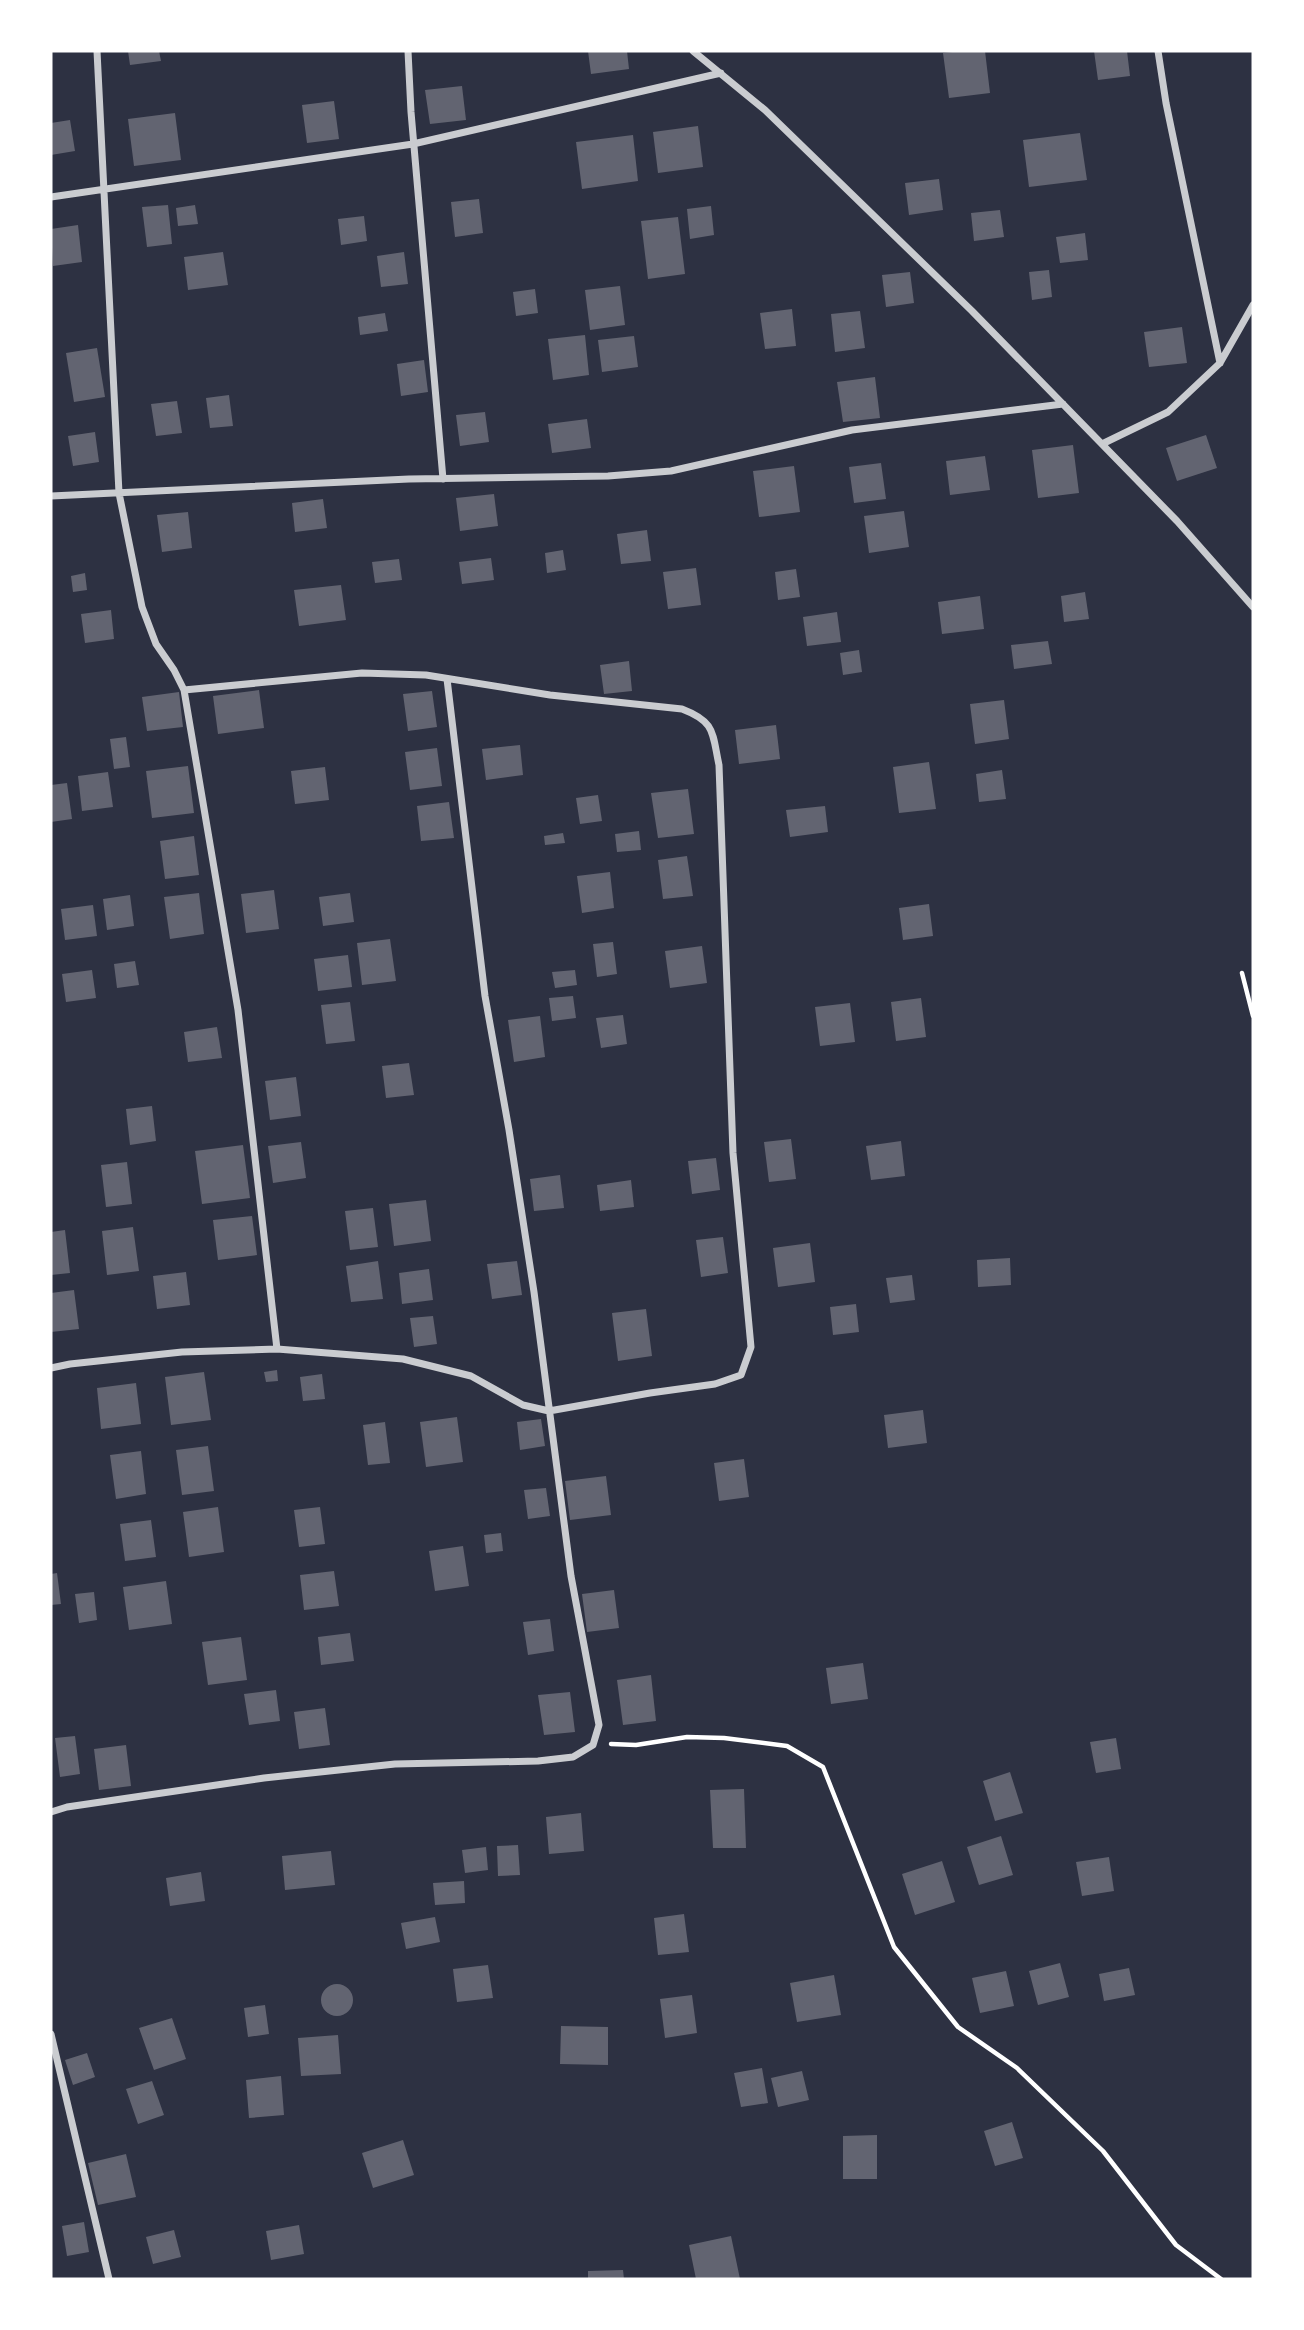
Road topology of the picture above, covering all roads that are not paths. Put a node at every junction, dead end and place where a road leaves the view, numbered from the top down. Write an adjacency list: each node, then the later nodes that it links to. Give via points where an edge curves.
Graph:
1 (97, 51): 7 (street)
2 (408, 51): 6 (street)
3 (693, 51): 5 (street)
4 (1158, 51): 10 (street)
5 (721, 73): 6 (street); 11 (street, via 785,129)
6 (413, 144): 7 (street); 13 (street)
7 (104, 189): 8 (street); 14 (street)
8 (51, 197)
9 (1253, 305): 10 (street)
10 (1220, 363): 12 (street, via 1168,412)
11 (1063, 404): 12 (street); 13 (street, via 852,430 671,471)
12 (1102, 444): 16 (street)
13 (443, 479): 14 (street)
14 (119, 493): 15 (street); 18 (street, via 142,607 156,644)
15 (51, 496)
16 (1253, 607)
17 (447, 679): 18 (street, via 362,673); 21 (street, via 485,996); 21 (street, via 682,709 700,716 711,728 719,765 733,1153 751,1347 741,1375 715,1384)
18 (184, 690): 19 (street, via 238,1010)
19 (277, 1349): 20 (street, via 182,1352); 21 (street, via 403,1359 471,1376 523,1405)
20 (51, 1368)
21 (549, 1411): 22 (street, via 571,1576 599,1725 593,1744 573,1757 395,1764 264,1778)
22 (51, 1812)
23 (51, 2034): 24 (street)
24 (109, 2279)

